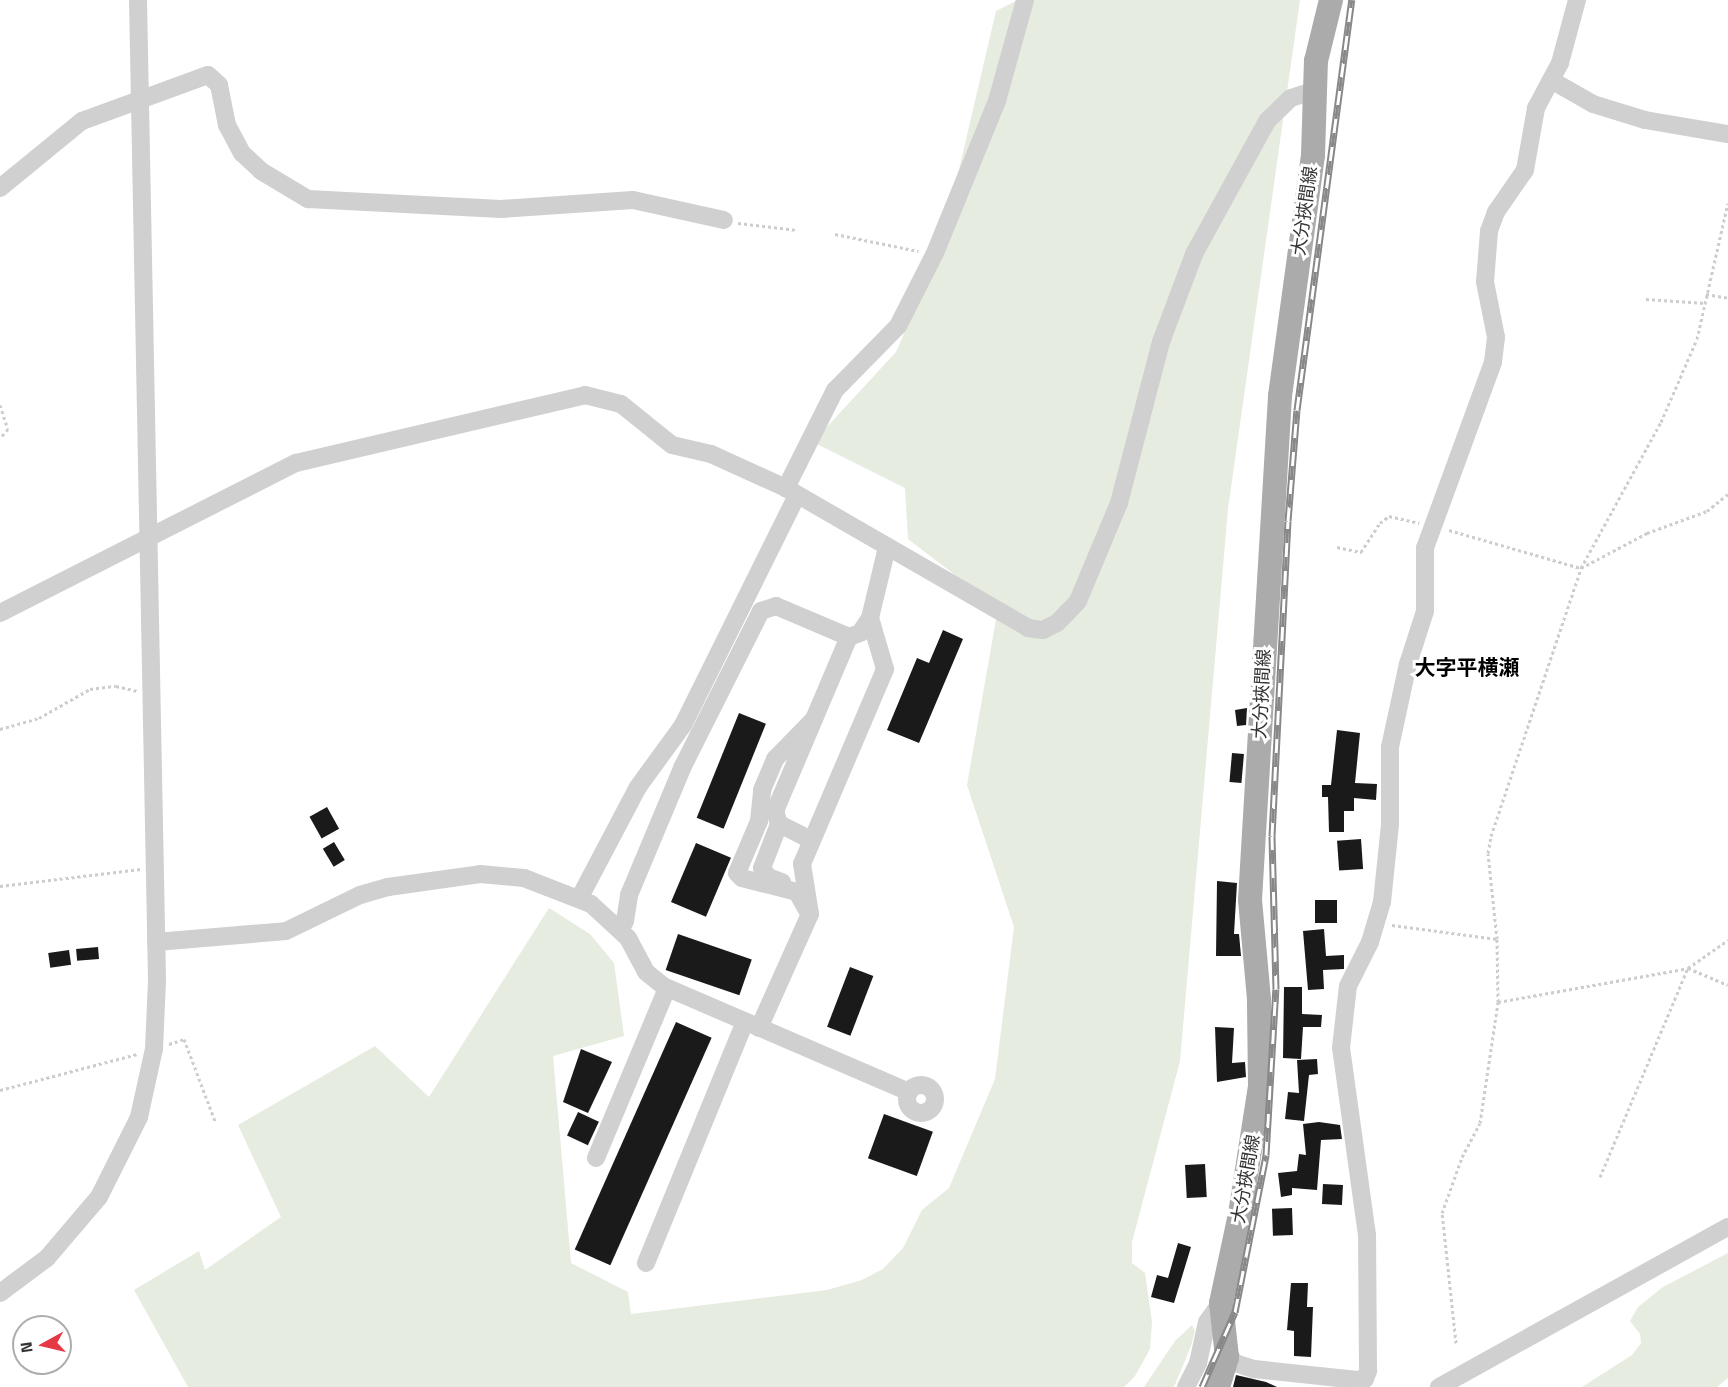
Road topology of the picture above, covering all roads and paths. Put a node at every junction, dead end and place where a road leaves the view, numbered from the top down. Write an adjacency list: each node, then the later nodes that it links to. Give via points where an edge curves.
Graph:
1 (138, 0): 7 (street)
2 (1025, 0): 14 (street, via 997,101)
3 (1331, 0): 6 (main road, 大分挾間線, via 1319,41)
4 (1577, 0): 5 (street, via 1565,51)
5 (1551, 80): 8 (street, via 1578,97 1645,120); 23 (street, via 1536,108 1522,177 1496,212 1489,231 1485,282 1496,337 1493,362)
6 (1316, 90): 25 (street, via 1291,98 1272,115 1194,254 1161,342 1119,503 1072,611 1043,630 1028,628); 60 (main road, 大分挾間線, via 1313,155 1281,378 1267,589 1250,900 1259,999 1260,1086)
7 (140, 102): 9 (street, via 82,121 33,165); 11 (street, via 202,76 213,77 219,85 227,125 242,153 261,171 315,200 501,209 633,200); 24 (street)
8 (1728, 134)
9 (0, 188)
10 (1728, 204): 15 (path)
11 (724, 220): 12 (path)
12 (797, 230)
13 (835, 234): 14 (path)
14 (934, 255): 21 (street, via 898,326 835,390)
15 (1706, 294): 16 (path); 18 (path)
16 (1728, 298)
17 (1646, 299): 18 (path)
18 (1705, 303): 27 (path, via 1697,339 1661,422)
19 (0, 405): 20 (path, via 8,429)
20 (0, 438)
21 (792, 491): 24 (street, via 711,454 672,445 621,404 585,395 296,463); 25 (street); 39 (street, via 683,725 638,787)
22 (1728, 494): 27 (path, via 1707,511 1647,533)
23 (1433, 525): 26 (path, via 1389,516 1361,552); 27 (path); 41 (street, via 1423,556 1424,621 1408,664 1390,747 1390,824 1382,902)
24 (148, 536): 28 (street); 31 (street)
25 (887, 547): 29 (street)
26 (1337, 547)
27 (1581, 568): 43 (path, via 1491,836 1488,853)
28 (0, 613)
29 (870, 618): 30 (street, via 860,633); 35 (street, via 885,669)
30 (849, 637): 32 (street); 42 (street, via 776,606 761,611 686,758 629,895)
31 (151, 694): 33 (path, via 116,686 90,688 39,718); 37 (street)
32 (814, 719): 34 (street, via 775,811); 40 (street, via 775,759 762,790 759,821 737,873 742,878 797,892 804,900)
33 (0, 729)
34 (779, 824): 35 (street); 36 (street, via 763,863 764,873 773,881 785,882 795,876)
35 (811, 840): 36 (street)
36 (802, 864): 40 (street, via 811,907)
37 (154, 867): 38 (path); 45 (street)
38 (0, 886)
39 (580, 897): 42 (street); 45 (street, via 524,878 480,874 372,891 286,931)
40 (808, 918): 50 (street)
41 (1376, 923): 43 (path); 63 (street, via 1348,986 1341,1048 1368,1235 1368,1371)
42 (620, 930): 48 (street, via 632,943 649,977)
43 (1497, 939): 49 (path)
44 (1728, 940): 46 (path)
45 (156, 942): 51 (street)
46 (1688, 968): 47 (path); 49 (path); 56 (path)
47 (1728, 985)
48 (667, 988): 50 (street); 55 (street)
49 (1498, 1002): 61 (path, via 1480,1123 1443,1204)
50 (752, 1025): 53 (street); 58 (street)
51 (154, 1049): 52 (path); 54 (path, via 184,1039); 59 (street, via 139,1118 99,1197 48,1258)
52 (0, 1090)
53 (909, 1092)
54 (215, 1121)
55 (596, 1158)
56 (1600, 1177)
57 (1728, 1227): 66 (street)
58 (646, 1263)
59 (0, 1293)
60 (1221, 1303): 62 (main road, 大分挾間線); 64 (street, via 1207,1322 1198,1363)
61 (1456, 1343)
62 (1227, 1352): 63 (street, via 1235,1363 1254,1369); 65 (main road, 大分挾間線)
63 (1358, 1384)
64 (1186, 1387)
65 (1218, 1387)
66 (1439, 1387)

